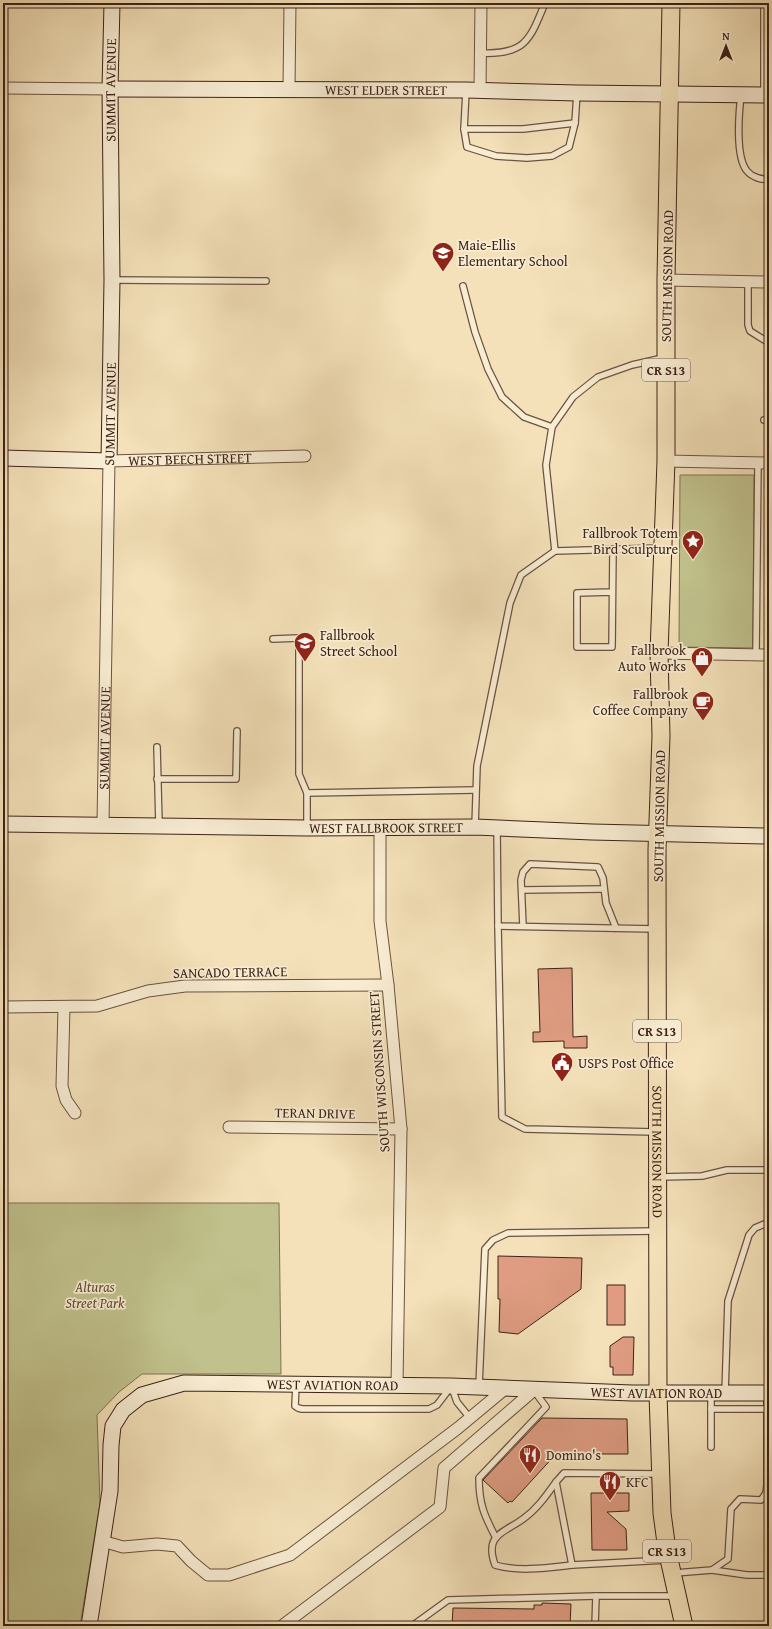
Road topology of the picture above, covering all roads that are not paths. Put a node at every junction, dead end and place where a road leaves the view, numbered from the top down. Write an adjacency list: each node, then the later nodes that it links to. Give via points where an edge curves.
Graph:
1 (112, 3): 9 (street, SUMMIT AVENUE)
2 (290, 3): 10 (street)
3 (481, 3): 7 (street)
4 (545, 3): 7 (lane, via 533,33 520,46 498,54)
5 (671, 3): 14 (main road, SOUTH MISSION ROAD / CR S13)
6 (764, 3): 16 (lane)
7 (481, 53): 12 (street)
8 (3, 88): 9 (street, WEST ELDER STREET)
9 (110, 89): 10 (street, WEST ELDER STREET); 20 (street, SUMMIT AVENUE)
10 (289, 89): 11 (street, WEST ELDER STREET)
11 (466, 90): 12 (street, WEST ELDER STREET); 18 (lane)
12 (480, 90): 13 (street, WEST ELDER STREET)
13 (577, 93): 14 (street, WEST ELDER STREET); 17 (lane)
14 (670, 94): 15 (street, WEST ELDER STREET); 21 (main road, SOUTH MISSION ROAD / CR S13)
15 (741, 95): 16 (street, WEST ELDER STREET); 19 (lane, via 740,147 743,164 753,176)
16 (767, 95)
17 (575, 123): 18 (lane, via 523,128); 18 (lane, via 569,147 552,156 527,158 496,156 467,147)
18 (464, 129)
19 (769, 179)
20 (112, 280): 22 (lane); 31 (street, SUMMIT AVENUE)
21 (666, 280): 23 (street); 27 (main road, SOUTH MISSION ROAD / CR S13)
22 (266, 281)
23 (748, 281): 24 (street); 26 (lane, via 750,331)
24 (769, 282)
25 (463, 286): 28 (lane, via 488,369 502,397 524,417)
26 (769, 343)
27 (666, 358): 28 (lane, via 632,365 598,377 573,397); 32 (main road, SOUTH MISSION ROAD / CR S13)
28 (552, 427): 37 (lane, via 546,465)
29 (305, 456): 31 (street, WEST BEECH STREET)
30 (3, 458): 31 (street, WEST BEECH STREET)
31 (109, 460): 49 (street, SUMMIT AVENUE)
32 (666, 461): 33 (street); 35 (main road, SOUTH MISSION ROAD / CR S13)
33 (758, 463): 34 (street); 41 (lane)
34 (769, 463)
35 (664, 548): 36 (lane); 40 (main road, SOUTH MISSION ROAD / CR S13)
36 (614, 549): 37 (lane); 38 (lane)
37 (555, 551): 46 (lane, via 521,575 510,603 477,766)
38 (612, 592): 38 (lane, via 577,594 577,648 612,648)
39 (273, 639): 47 (lane, via 299,638 299,774)
40 (660, 653): 41 (street); 55 (main road, SOUTH MISSION ROAD / CR S13)
41 (756, 655): 42 (street)
42 (769, 656)
43 (237, 731): 45 (lane, via 236,779)
44 (157, 747): 45 (lane)
45 (158, 779): 50 (lane)
46 (476, 790): 47 (lane); 51 (lane)
47 (308, 793): 52 (lane)
48 (3, 824): 49 (street, WEST FALLBROOK STREET)
49 (103, 824): 50 (street, WEST FALLBROOK STREET)
50 (159, 825): 52 (street, WEST FALLBROOK STREET)
51 (475, 827): 53 (street, WEST FALLBROOK STREET); 54 (street, WEST FALLBROOK STREET)
52 (307, 828): 53 (street, WEST FALLBROOK STREET)
53 (380, 828): 63 (street, SOUTH WISCONSIN STREET, via 380,921)
54 (498, 828): 55 (street, WEST FALLBROOK STREET); 59 (lane)
55 (658, 834): 56 (street, WEST FALLBROOK STREET); 62 (main road, SOUTH MISSION ROAD / CR S13)
56 (769, 836)
57 (604, 889): 58 (lane); 58 (lane, via 598,867 530,864 523,872); 61 (lane, via 606,903)
58 (522, 890): 60 (lane)
59 (498, 926): 60 (lane); 69 (lane, via 502,1117 525,1129)
60 (523, 926): 61 (lane)
61 (616, 928): 62 (lane)
62 (657, 929): 69 (main road, SOUTH MISSION ROAD / CR S13)
63 (388, 985): 65 (street, SANCADO TERRACE, via 185,986 148,991 97,1006); 68 (street, SOUTH WISCONSIN STREET)
64 (3, 1007): 65 (street, SANCADO TERRACE)
65 (64, 1008): 66 (street, via 62,1086 66,1100)
66 (75, 1113)
67 (229, 1127): 68 (street, TERAN DRIVE)
68 (401, 1129): 75 (street, SOUTH WISCONSIN STREET)
69 (658, 1132): 71 (main road, SOUTH MISSION ROAD / CR S13)
70 (769, 1170): 71 (lane, via 727,1170 702,1176)
71 (658, 1177): 73 (main road, SOUTH MISSION ROAD / CR S13)
72 (769, 1222): 80 (lane, via 754,1228 749,1235 728,1301)
73 (658, 1231): 77 (lane, via 508,1233 493,1240 485,1250); 82 (main road, SOUTH MISSION ROAD / CR S13)
74 (296, 1384): 75 (street, WEST AVIATION ROAD); 76 (lane, via 295,1406 302,1409 429,1409 442,1400); 92 (street, WEST AVIATION ROAD, via 184,1383 142,1395 123,1410 113,1426 110,1491)
75 (397, 1386): 76 (street, WEST AVIATION ROAD)
76 (451, 1386): 77 (street, WEST AVIATION ROAD); 85 (lane, via 457,1402)
77 (479, 1387): 78 (street, WEST AVIATION ROAD)
78 (506, 1388): 79 (street, WEST AVIATION ROAD); 85 (street)
79 (534, 1390): 82 (street, WEST AVIATION ROAD); 91 (lane, via 546,1407 479,1478 483,1513); 101 (street, via 444,1468 440,1507)
80 (718, 1393): 81 (street, WEST AVIATION ROAD); 82 (street, WEST AVIATION ROAD); 83 (lane)
81 (768, 1393): 84 (lane)
82 (658, 1394): 87 (main road, SOUTH MISSION ROAD / CR S13)
83 (711, 1409): 84 (lane); 86 (lane)
84 (767, 1409): 89 (lane, via 767,1485 766,1493)
85 (470, 1418): 92 (street, via 290,1555 229,1574 208,1575 176,1546 157,1544 123,1547)
86 (711, 1447)
87 (660, 1474): 88 (lane, via 564,1473); 94 (main road, SOUTH MISSION ROAD / CR S13, via 662,1513)
88 (556, 1482): 91 (lane, via 540,1504 523,1520); 93 (lane)
89 (761, 1500): 90 (lane); 95 (lane, via 740,1499 731,1509 728,1559)
90 (769, 1500)
91 (496, 1538): 93 (lane, via 492,1546 494,1565 534,1569)
92 (102, 1541): 100 (street, WEST AVIATION ROAD)
93 (572, 1565): 94 (lane)
94 (671, 1567): 95 (lane); 98 (main road, SOUTH MISSION ROAD / CR S13)
95 (712, 1570): 96 (lane)
96 (769, 1575)
97 (596, 1596): 98 (lane); 102 (lane, via 448,1600); 103 (lane)
98 (677, 1596): 104 (main road, SOUTH MISSION ROAD / CR S13)
99 (769, 1623): 105 (lane)
100 (89, 1626)
101 (282, 1626)
102 (412, 1626)
103 (595, 1626)
104 (684, 1626)
105 (768, 1626)

